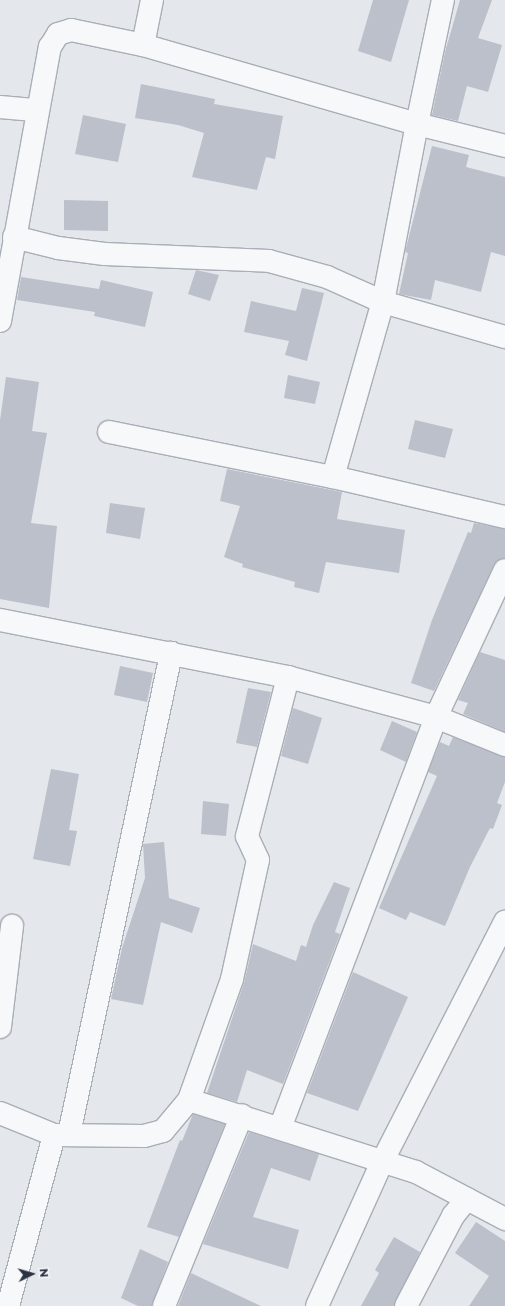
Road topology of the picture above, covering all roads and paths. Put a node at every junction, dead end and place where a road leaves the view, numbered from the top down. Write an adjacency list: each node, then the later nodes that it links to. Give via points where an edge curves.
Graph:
1 (152, 0): 3 (street)
2 (443, 0): 6 (street)
3 (143, 45): 5 (street, via 71,30 58,34 50,46); 6 (street)
4 (0, 107): 5 (street)
5 (36, 110): 8 (street)
6 (416, 124): 7 (street); 10 (street)
7 (505, 146)
8 (14, 237): 9 (street); 10 (street, via 58,248 104,254 269,260 327,277)
9 (6, 263): 11 (street)
10 (383, 302): 12 (street); 14 (street)
11 (0, 321)
12 (505, 336)
13 (109, 432): 14 (street)
14 (334, 477): 15 (street)
15 (505, 517)
16 (505, 570): 20 (street)
17 (0, 620): 18 (street)
18 (171, 652): 19 (street); 29 (street)
19 (288, 677): 20 (street); 25 (street, via 247,836 258,860 232,978)
20 (436, 717): 21 (street); 28 (street)
21 (505, 745)
22 (505, 922): 30 (street)
23 (12, 926): 24 (street)
24 (0, 1027)
25 (189, 1100): 27 (street); 29 (street, via 163,1132 144,1136)
26 (0, 1113): 29 (street)
27 (242, 1115): 28 (street); 34 (street)
28 (280, 1128): 30 (street)
29 (62, 1134): 33 (street)
30 (382, 1162): 31 (street, via 416,1172); 35 (street)
31 (467, 1199): 32 (street); 36 (street, via 453,1216)
32 (505, 1219)
33 (8, 1306)
34 (164, 1306)
35 (317, 1306)
36 (406, 1306)

